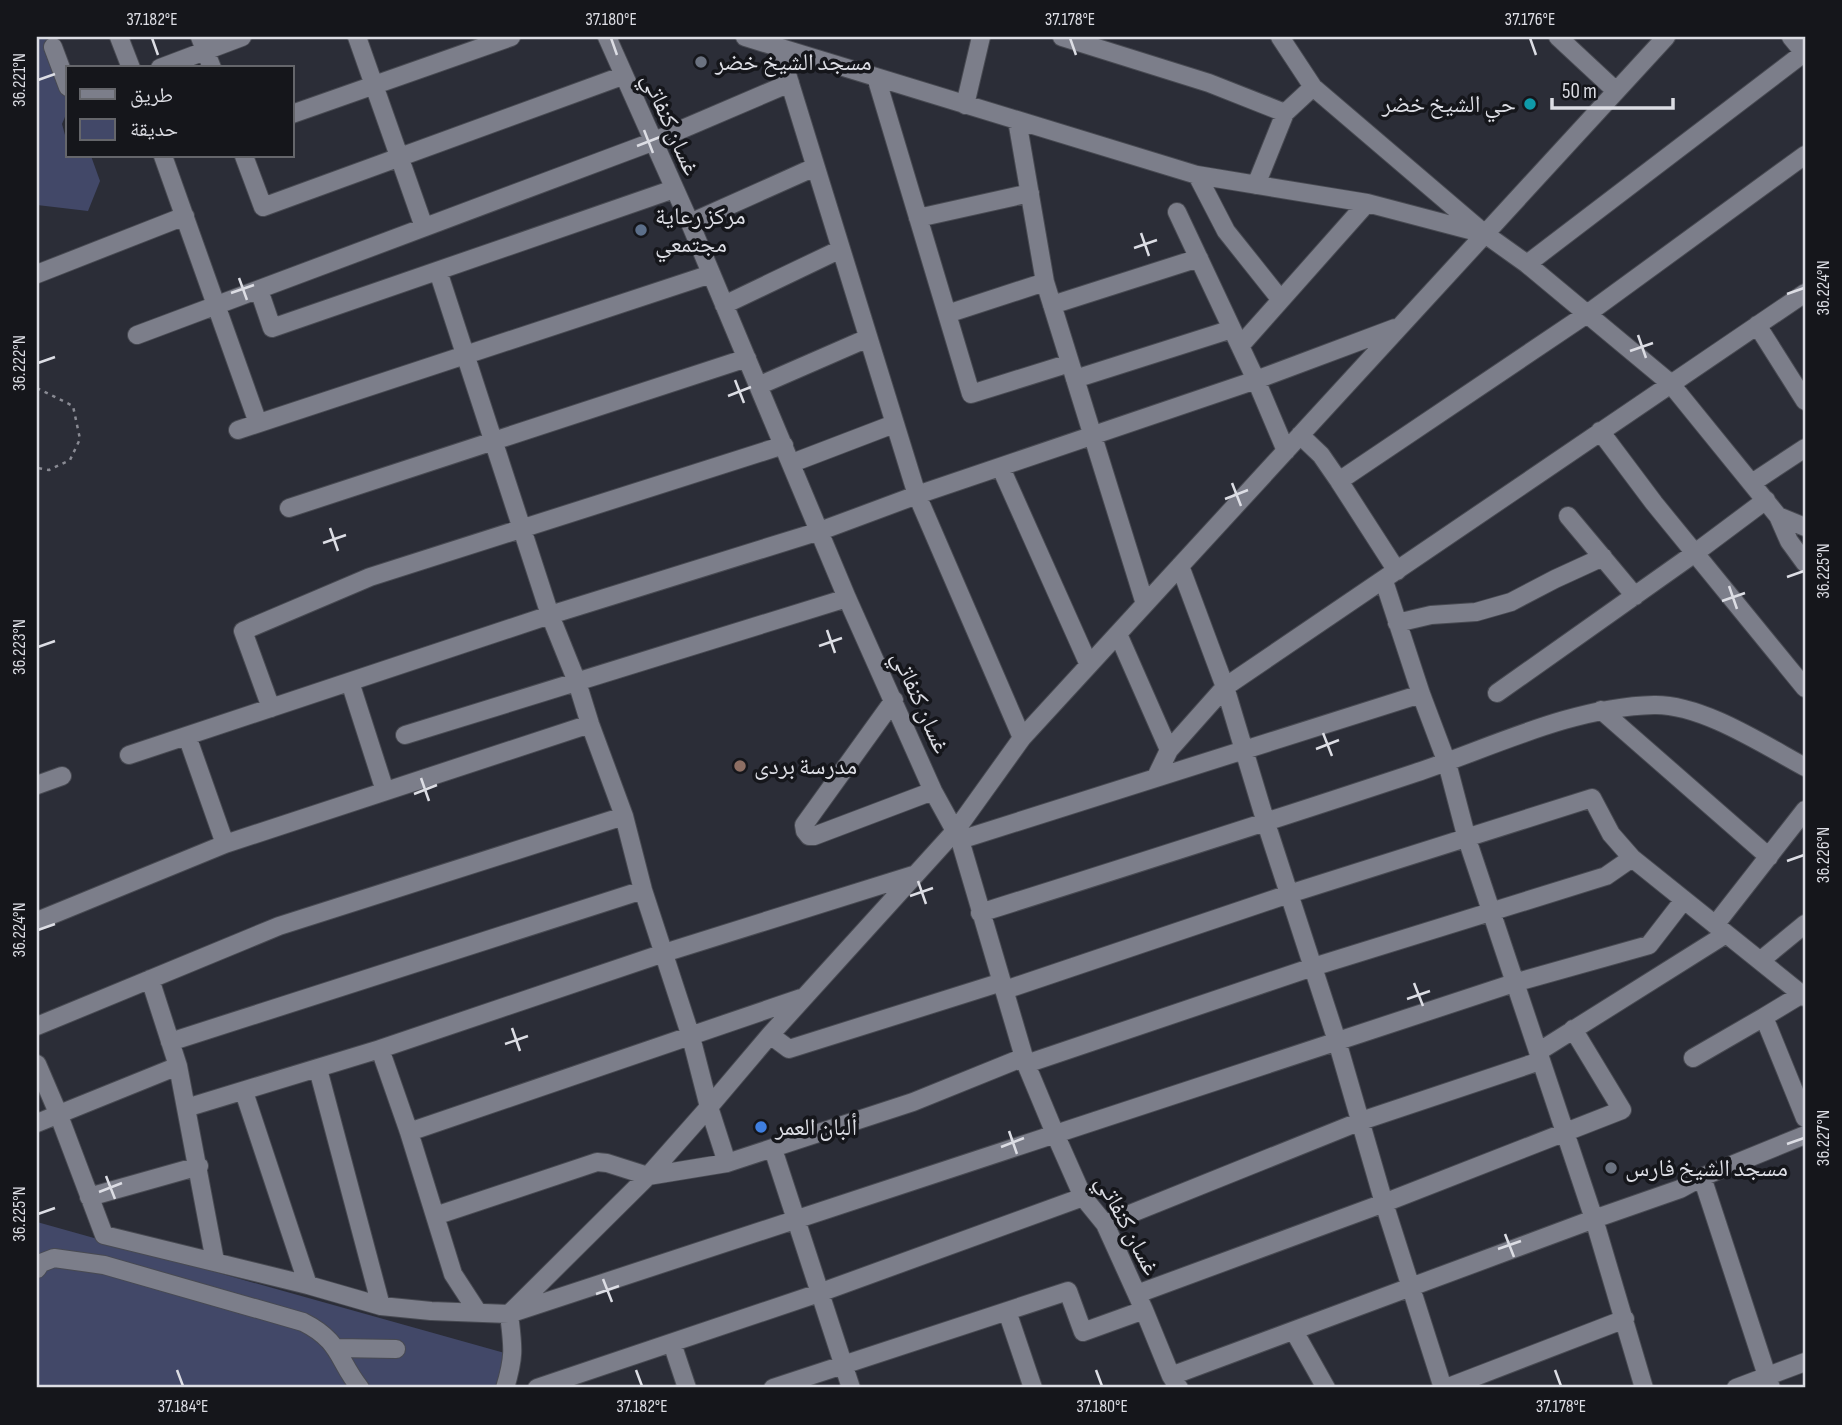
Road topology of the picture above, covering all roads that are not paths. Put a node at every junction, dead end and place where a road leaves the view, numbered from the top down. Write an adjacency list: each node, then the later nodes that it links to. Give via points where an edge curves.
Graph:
1 (119, 37): 17 (street)
2 (242, 37): 13 (street)
3 (357, 37): 24 (street)
4 (510, 37): 24 (street)
5 (607, 37): 20 (street, غسان كنفاتي)
6 (745, 37): 15 (street)
7 (981, 37): 27 (street)
8 (1062, 37): 29 (street, via 1209,83)
9 (1280, 37): 25 (street)
10 (1558, 37): 26 (street)
11 (1666, 37): 26 (street)
12 (1791, 37): 16 (street)
13 (203, 44): 18 (street); 19 (street)
14 (53, 47): 22 (street)
15 (779, 48): 21 (street); 23 (street)
16 (1805, 53): 50 (street)
17 (130, 66)
18 (164, 66)
19 (211, 66)
20 (622, 76): 31 (street, غسان كنفاتي); 33 (street)
21 (876, 77): 27 (street); 44 (street)
22 (66, 82)
23 (790, 83): 31 (street); 36 (street)
24 (374, 85): 28 (street); 33 (street)
25 (1313, 87): 29 (street); 47 (street)
26 (1616, 91): 47 (street)
27 (965, 105): 30 (street)
28 (294, 113)
29 (1285, 113): 38 (street)
30 (1017, 120): 37 (street); 40 (street)
31 (652, 142): 39 (street, غسان كنفاتي); 46 (street)
32 (1805, 155): 62 (street)
33 (399, 157): 35 (street, via 262,207); 46 (street)
34 (164, 158): 43 (street)
35 (245, 158)
36 (815, 167): 45 (street); 48 (street)
37 (1197, 175): 38 (street); 57 (street, via 1226,231)
38 (1256, 185): 41 (street)
39 (674, 190): 45 (street, غسان كنفاتي); 51 (street)
40 (1030, 193): 44 (street); 54 (street)
41 (1367, 203): 47 (street); 57 (street)
42 (1177, 212): 49 (street)
43 (185, 216): 52 (street); 58 (street)
44 (918, 218): 61 (street)
45 (690, 223): 53 (street, غسان كنفاتي)
46 (424, 227): 55 (street)
47 (1485, 234): 50 (street); 64 (street)
48 (841, 249): 60 (street); 67 (street)
49 (1199, 258): 59 (street); 66 (street)
50 (1527, 264): 62 (street)
51 (438, 271): 55 (street, via 272,328); 68 (street)
52 (37, 274)
53 (711, 274): 60 (street, غسان كنفاتي); 68 (street)
54 (1045, 282): 59 (street); 61 (street)
55 (259, 290): 58 (street)
56 (1805, 293): 63 (street)
57 (1281, 300): 66 (street)
58 (218, 305): 65 (street); 75 (street)
59 (1052, 305): 70 (street)
60 (724, 306): 69 (street, غسان كنفاتي)
61 (947, 314): 70 (street, via 971,394)
62 (1587, 314): 72 (street); 87 (street)
63 (1757, 325): 72 (street); 74 (street)
64 (1398, 327): 71 (street); 79 (street)
65 (137, 335)
66 (1236, 337): 70 (street); 71 (street)
67 (868, 338): 73 (street); 76 (street)
68 (465, 354): 75 (street); 81 (street)
69 (747, 358): 73 (street, غسان كنفاتي); 81 (street)
70 (1073, 371): 80 (street)
71 (1256, 380): 80 (street); 84 (street)
72 (1670, 383): 78 (street); 88 (street)
73 (758, 387): 82 (street, غسان كنفاتي)
74 (1805, 401)
75 (258, 423): 77 (street)
76 (894, 424): 85 (street); 89 (street)
77 (238, 430)
78 (1600, 431): 97 (street); 101 (street)
79 (1300, 436): 84 (street); 87 (street, via 1321,454)
80 (1094, 437): 86 (street); 104 (street)
81 (494, 442): 91 (street); 95 (street)
82 (784, 444): 85 (street, غسان كنفاتي); 95 (street)
83 (1805, 448): 88 (street)
84 (1286, 451): 100 (street)
85 (792, 463): 96 (street, غسان كنفاتي)
86 (1001, 468): 89 (street); 108 (street)
87 (1339, 481): 101 (street)
88 (1752, 482): 90 (street)
89 (918, 495): 96 (street); 121 (street)
90 (1766, 500): 93 (street); 97 (street)
91 (289, 508)
92 (1568, 516): 98 (street)
93 (1779, 516): 94 (street); 99 (street, via 1788,541)
94 (1805, 527)
95 (522, 529): 105 (street); 116 (street, via 370,577 243,631)
96 (820, 531): 103 (street, غسان كنفاتي); 105 (street)
97 (1695, 553): 102 (street); 112 (street)
98 (1602, 557): 102 (street); 106 (street, via 1511,602)
99 (1805, 563)
100 (1180, 566): 104 (street); 111 (street)
101 (1390, 576): 106 (street); 111 (street)
102 (1635, 596): 113 (street)
103 (847, 598): 110 (street); 115 (street, غسان كنفاتي)
104 (1145, 604): 107 (street)
105 (550, 615): 109 (street); 110 (street)
106 (1397, 623): 114 (street)
107 (1118, 634): 108 (street); 123 (street)
108 (1089, 665): 121 (street)
109 (350, 682): 116 (street); 130 (street)
110 (577, 682): 118 (street); 120 (street)
111 (1224, 687): 122 (street); 123 (street)
112 (1805, 688)
113 (1497, 693)
114 (1420, 694): 122 (street); 125 (street)
115 (894, 700): 131 (street, غسان كنفاتي); 131 (street, via 804,825 805,831 814,836)
116 (271, 708): 119 (street)
117 (1601, 710): 125 (street); 126 (street, via 1657,705 1704,715); 138 (street)
118 (590, 724): 130 (street); 133 (street)
119 (187, 736): 124 (street); 137 (street)
120 (405, 736)
121 (1022, 738): 135 (street)
122 (1244, 749): 128 (street); 134 (street)
123 (1169, 750): 128 (street)
124 (129, 755)
125 (1447, 762): 134 (street); 136 (street)
126 (1805, 767)
127 (62, 776): 129 (street)
128 (1156, 777): 135 (street)
129 (37, 785)
130 (385, 791): 137 (street)
131 (933, 791): 135 (street, غسان كنفاتي)
132 (1805, 810): 138 (street)
133 (624, 816): 141 (street); 152 (street, via 279,926)
134 (1266, 823): 142 (street); 145 (street)
135 (958, 835): 140 (street); 145 (street, غسان كنفاتي)
136 (1467, 839): 139 (street, via 1592,799 1611,834); 142 (street); 144 (street)
137 (225, 844): 146 (street)
138 (1769, 857): 148 (street)
139 (1632, 858): 143 (street); 144 (street, via 1606,876)
140 (913, 875): 149 (street); 156 (street)
141 (643, 890): 149 (street); 163 (street)
142 (1289, 894): 151 (street); 154 (street)
143 (1683, 901): 148 (street); 153 (street, via 1649,945)
144 (1491, 911): 151 (street); 153 (street)
145 (980, 913): 154 (street, غسان كنفاتي)
146 (37, 921)
147 (1805, 924): 150 (street)
148 (1721, 930): 150 (street); 159 (street)
149 (664, 953): 161 (street); 164 (street)
150 (1760, 961): 155 (street)
151 (1313, 967): 162 (street); 167 (street)
152 (150, 979): 158 (street); 163 (street)
153 (1514, 983): 162 (street); 165 (street)
154 (1004, 986): 160 (street, via 789,1049); 167 (street, غسان كنفاتي)
155 (1803, 996): 157 (street)
156 (804, 997): 160 (street); 161 (street)
157 (1764, 1017): 166 (street); 175 (street)
158 (37, 1026)
159 (1573, 1029): 165 (street); 179 (street, via 1622,1110)
160 (770, 1035): 172 (street)
161 (691, 1037): 172 (street); 178 (street)
162 (1337, 1041): 176 (street); 181 (street)
163 (170, 1042): 169 (street)
164 (380, 1049): 170 (street); 178 (street)
165 (1539, 1056): 176 (street); 179 (street)
166 (1693, 1058)
167 (1025, 1060): 181 (street, غسان كنفاتي); 182 (street)
168 (37, 1064): 174 (street)
169 (178, 1066): 173 (street); 174 (street)
170 (318, 1069): 171 (street); 200 (street)
171 (244, 1092): 173 (street); 196 (street)
172 (709, 1107): 183 (street); 185 (street)
173 (186, 1108): 184 (street)
174 (58, 1113): 177 (street); 188 (street)
175 (1805, 1118)
176 (1362, 1121): 189 (street); 193 (street)
177 (37, 1122)
178 (409, 1132): 190 (street)
179 (1565, 1133): 189 (street); 191 (street)
180 (1805, 1135): 186 (street)
181 (1056, 1136): 187 (street, غسان كنفاتي); 192 (street)
182 (773, 1149): 183 (street); 192 (street)
183 (727, 1163): 185 (street)
184 (199, 1166): 188 (street); 194 (street)
185 (648, 1176): 190 (street, via 597,1163); 203 (street)
186 (1702, 1177): 191 (street); 212 (street)
187 (1083, 1197): 193 (street, غسان كنفاتي); 198 (street)
188 (89, 1198): 194 (street, via 104,1235)
189 (1384, 1203): 197 (street); 199 (street)
190 (435, 1216): 201 (street, via 453,1274)
191 (1594, 1219): 197 (street); 204 (street)
192 (794, 1220): 198 (street); 203 (street)
193 (1105, 1224): 199 (street, غسان كنفاتي)
194 (215, 1261): 196 (street)
195 (37, 1269): 207 (street, via 54,1258 104,1265 303,1322)
196 (308, 1285): 200 (street)
197 (1411, 1288): 205 (street); 221 (street)
198 (819, 1293): 206 (street); 210 (street)
199 (1141, 1302): 202 (street, via 1083,1332 1068,1291); 211 (street, غسان كنفاتي)
200 (382, 1306): 201 (street)
201 (477, 1311): 203 (street)
202 (1007, 1311): 210 (street); 219 (street)
203 (509, 1314): 214 (street, via 514,1349)
204 (1625, 1320): 221 (street); 222 (street)
205 (1294, 1331): 211 (street); 220 (street)
206 (672, 1343): 215 (street); 216 (street)
207 (337, 1348): 208 (street); 213 (street)
208 (396, 1349)
209 (1805, 1362): 212 (street)
210 (845, 1364): 217 (street); 218 (street)
211 (1175, 1382)
212 (1769, 1382): 223 (street)
213 (360, 1388)
214 (505, 1388)
215 (537, 1388)
216 (687, 1388)
217 (773, 1388)
218 (851, 1388)
219 (1033, 1388)
220 (1326, 1388)
221 (1445, 1388)
222 (1644, 1388)
223 (1736, 1388)

